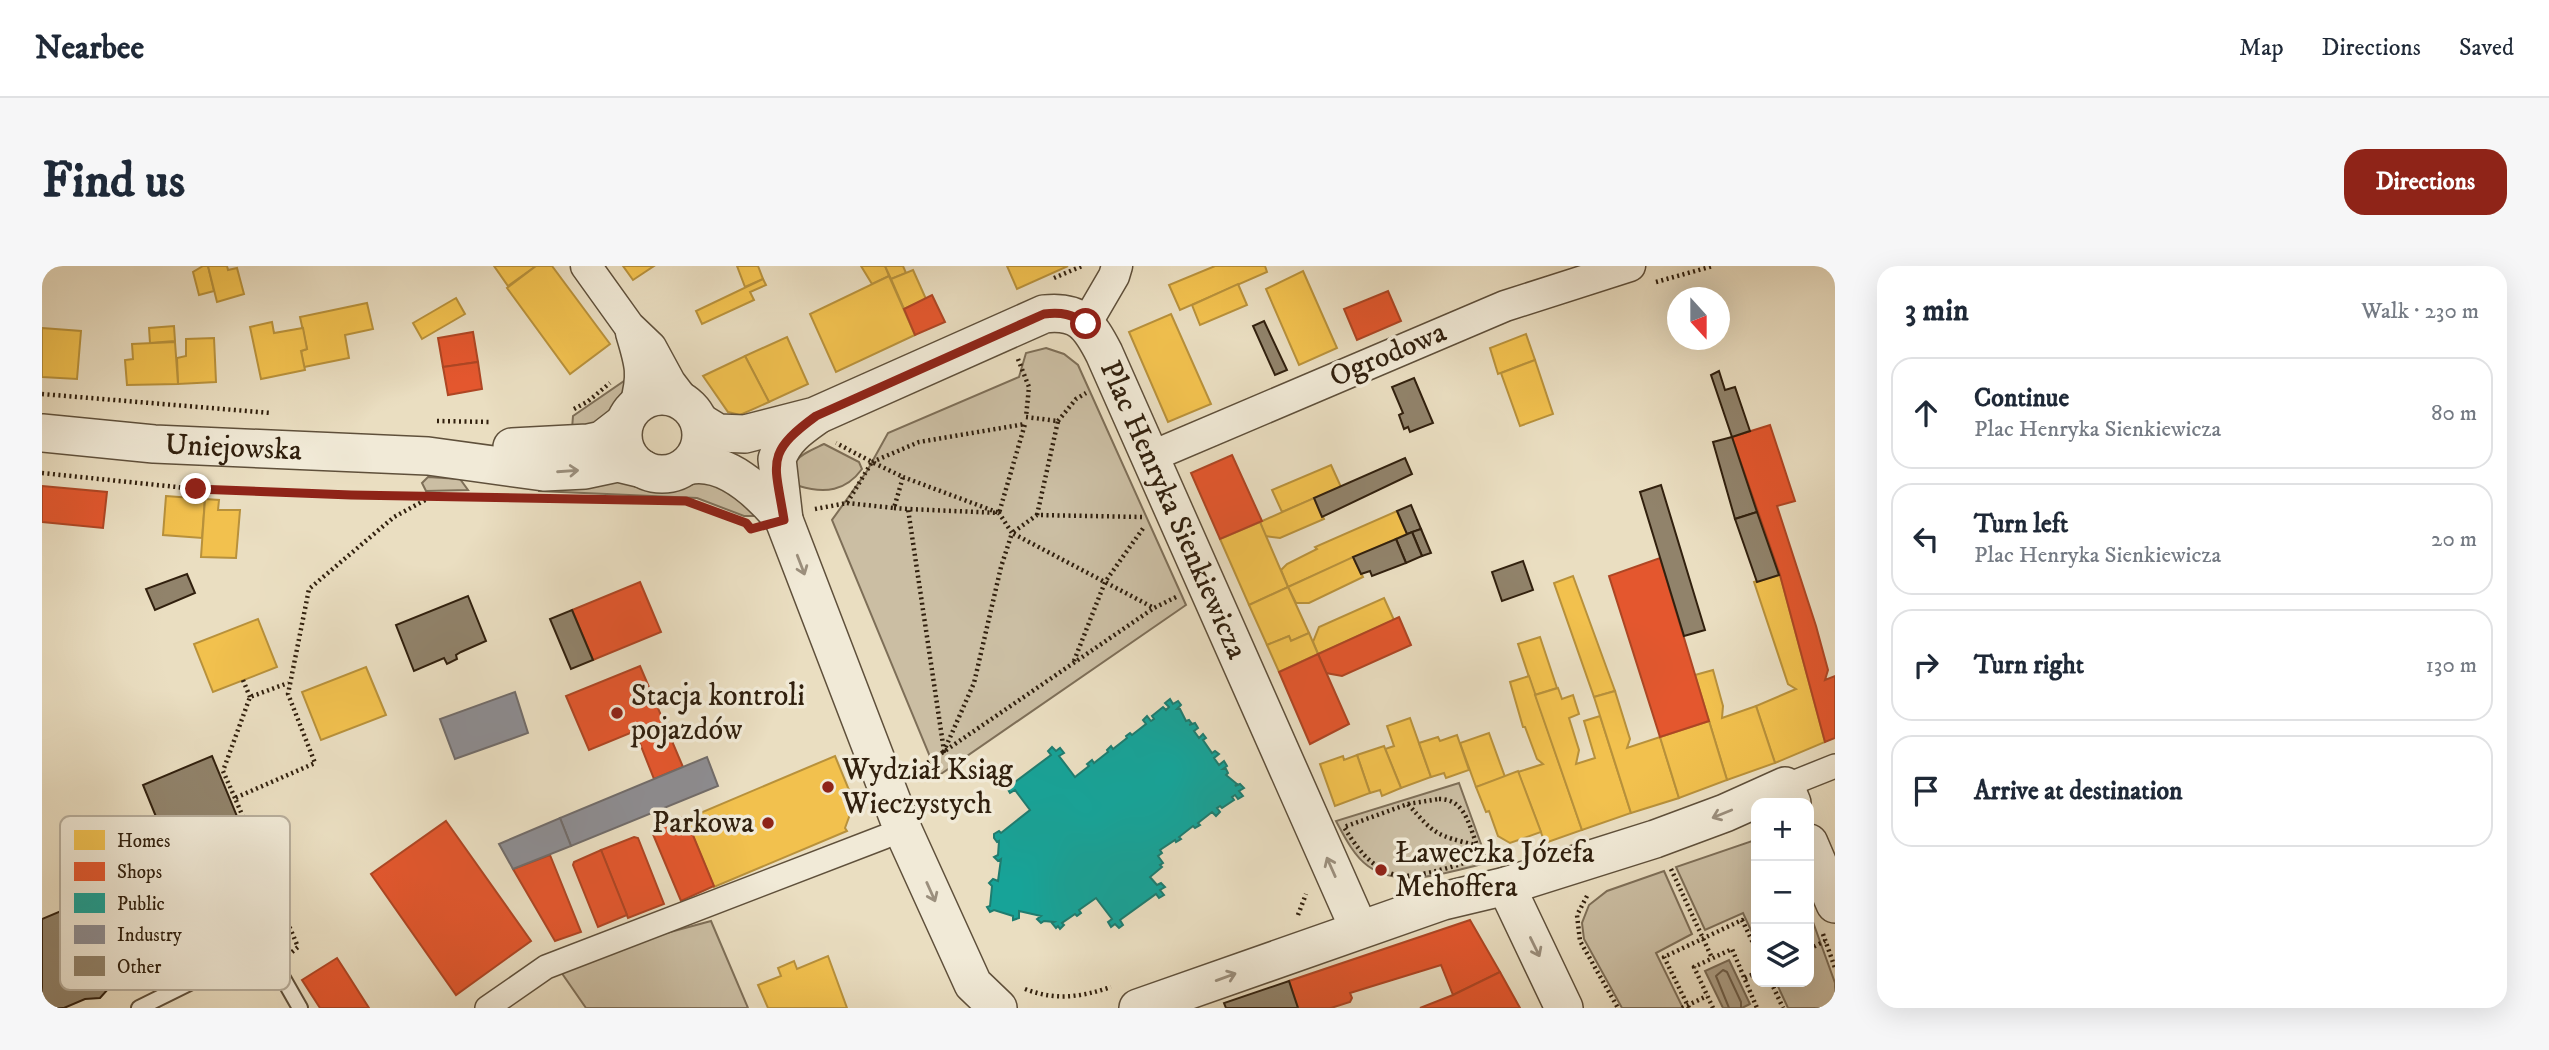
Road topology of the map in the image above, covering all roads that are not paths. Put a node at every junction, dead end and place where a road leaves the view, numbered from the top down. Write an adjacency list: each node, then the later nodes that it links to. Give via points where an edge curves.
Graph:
1 (586, 266): 5 (street)
2 (1117, 266): 4 (street)
3 (1639, 275): 11 (street, Ogrodowa, via 1505,306)
4 (1086, 324): 8 (street, Plac Henryka Sienkiewicza, via 1073,315 1044,314); 11 (street, Plac Henryka Sienkiewicza, via 1104,353)
5 (629, 326): 6 (street, via 642,383); 7 (street, via 651,348)
6 (624, 403): 7 (street, via 661,395 674,397); 10 (street, Uniejowska, via 602,440 588,443 506,447); 13 (street, via 625,450)
7 (693, 412): 8 (street, Plac Henryka Sienkiewicza, via 718,433); 12 (street, via 702,433 695,457)
8 (826, 429): 14 (street, Plac Henryka Sienkiewicza, via 791,434 776,459)
9 (42, 433): 10 (street, Uniejowska, via 154,444)
10 (432, 438): 13 (street, Uniejowska, one-way to 13, via 544,471 618,463)
11 (1150, 457): 21 (street, Plac Henryka Sienkiewicza, one-way to 11)
12 (687, 466): 13 (street); 14 (street, Plac Henryka Sienkiewicza, via 705,464 734,475 766,499)
13 (645, 485)
14 (784, 520): 25 (street, Plac Henryka Sienkiewicza, one-way to 25, via 903,830 973,984)
15 (1835, 766): 16 (street)
16 (1788, 795): 19 (street, one-way to 19)
17 (884, 837): 28 (street, via 546,967)
18 (1814, 855): 20 (street)
19 (1506, 886): 21 (street); 29 (street, one-way to 29)
20 (1835, 904)
21 (1359, 929): 24 (street, one-way to 21)
22 (175, 990): 26 (lane)
23 (290, 990): 27 (lane)
24 (1129, 996)
25 (1009, 998)
26 (139, 1008)
27 (300, 1008)
28 (487, 1008)
29 (1564, 1008)

